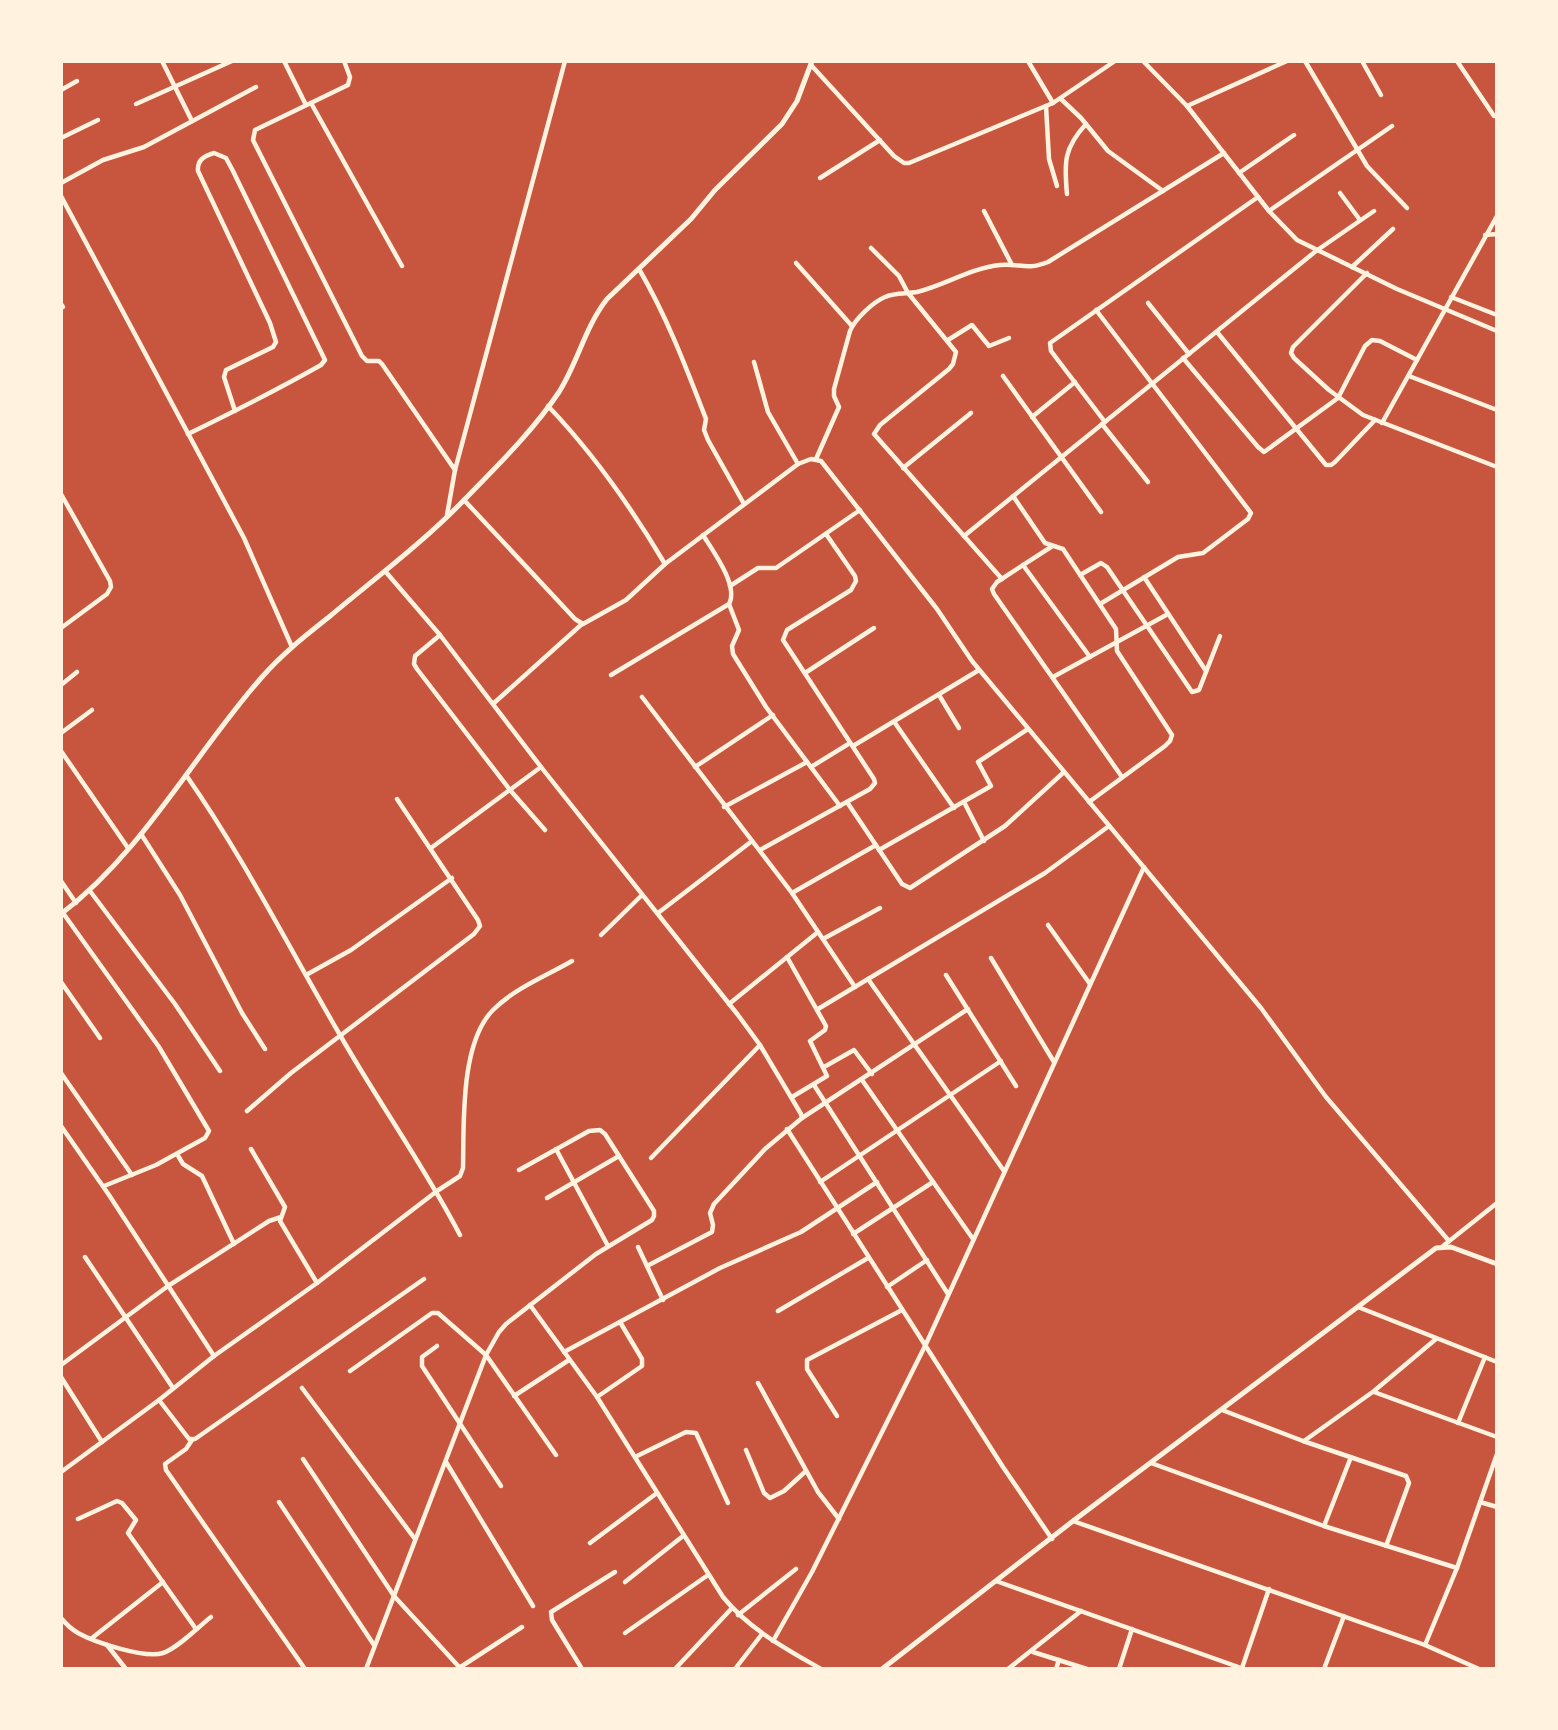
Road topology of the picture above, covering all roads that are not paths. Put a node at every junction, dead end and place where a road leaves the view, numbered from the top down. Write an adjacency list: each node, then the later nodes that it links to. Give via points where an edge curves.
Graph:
1 (162, 61): 16 (street)
2 (232, 61): 16 (street)
3 (284, 61): 22 (street)
4 (344, 61): 22 (street, via 348,85)
5 (565, 61): 96 (street)
6 (1028, 61): 20 (street)
7 (1115, 61): 19 (street)
8 (1143, 61): 24 (street)
9 (1287, 61): 24 (street)
10 (1305, 61): 33 (street)
11 (1362, 61): 18 (street)
12 (1457, 61): 25 (street)
13 (812, 63): 32 (street); 59 (street, via 782,124)
14 (77, 81): 17 (street)
15 (256, 87): 27 (street)
16 (176, 88): 21 (street); 27 (street)
17 (61, 90)
18 (1381, 95)
19 (1061, 99): 20 (street); 28 (street)
20 (1053, 103): 23 (street)
21 (136, 104)
22 (309, 104): 56 (street); 96 (street, via 255,130 253,141 362,356 382,363)
23 (1046, 106): 32 (street, via 909,163 899,160); 38 (street, via 1048,151)
24 (1187, 106): 34 (street)
25 (1494, 116)
26 (98, 120): 31 (street)
27 (192, 121): 37 (street)
28 (1086, 124): 39 (street, via 1108,151); 41 (street, via 1068,150)
29 (1392, 126): 33 (street)
30 (1294, 135): 35 (street)
31 (61, 138)
32 (880, 140): 36 (street)
33 (1356, 150): 44 (street); 46 (street)
34 (1224, 153): 35 (street); 39 (street)
35 (1239, 173): 43 (street)
36 (820, 178)
37 (61, 183)
38 (1057, 186)
39 (1163, 191): 57 (street, via 1058,258 1030,268)
40 (1340, 193): 49 (street)
41 (1067, 194)
42 (61, 196): 90 (street)
43 (1258, 197): 46 (street); 65 (street)
44 (1406, 208)
45 (984, 211): 57 (street)
46 (1269, 211): 54 (street, via 1297,240)
47 (1374, 211): 49 (street)
48 (1497, 216): 52 (street)
49 (1360, 220): 54 (street)
50 (1393, 229): 58 (street)
51 (1497, 234): 52 (street)
52 (1485, 235): 62 (street)
53 (871, 248): 61 (street, via 899,276)
54 (1316, 251): 58 (street); 69 (street)
55 (796, 263): 67 (street)
56 (402, 266)
57 (1012, 266): 61 (street, via 982,269)
58 (1352, 267): 60 (street)
59 (639, 269): 81 (street, via 598,311); 101 (street, via 678,345 706,419 708,440)
60 (1367, 274): 64 (street); 80 (street, via 1291,353)
61 (908, 293): 67 (street, via 884,297); 71 (street)
62 (1451, 297): 64 (street); 66 (street)
63 (1148, 303): 72 (street)
64 (1444, 309): 68 (street); 74 (street)
65 (1096, 310): 78 (street, via 1050,343); 79 (street)
66 (1497, 315)
67 (852, 326): 92 (street, via 834,389 839,407)
68 (1497, 331)
69 (1217, 332): 72 (street); 89 (street)
70 (1009, 338): 71 (street, via 989,346 972,325)
71 (948, 340): 95 (street, via 956,352 953,364 875,430 876,438)
72 (1189, 354): 73 (street)
73 (1184, 358): 79 (street); 89 (street, via 1261,451)
74 (1417, 360): 77 (street); 80 (street, via 1372,340)
75 (754, 362): 93 (street, via 768,412)
76 (1003, 376): 85 (street)
77 (1409, 376): 82 (street); 88 (street)
78 (1074, 382): 85 (street); 87 (street)
79 (1153, 383): 87 (street); 113 (street, via 1251,513 1203,553 1178,557)
80 (1338, 398): 86 (street); 89 (street)
81 (548, 406): 100 (street); 109 (street, via 619,491)
82 (1497, 410)
83 (235, 411): 83 (street, via 325,360 233,171 226,158 214,153 201,160 198,171 276,342 226,370); 90 (street)
84 (971, 414): 95 (street)
85 (1032, 417): 91 (street)
86 (1375, 420): 88 (street); 89 (street, via 1331,465 1322,461)
87 (1103, 423): 91 (street); 97 (street)
88 (1382, 424): 94 (street)
89 (1296, 430)
90 (188, 434): 127 (street, via 244,538)
91 (1062, 457): 99 (street); 103 (street)
92 (816, 459): 93 (street); 102 (street)
93 (798, 464): 101 (street)
94 (1497, 467)
95 (903, 468): 107 (street)
96 (455, 470): 104 (street)
97 (1148, 482)
98 (61, 494): 122 (street, via 111,587)
99 (1013, 496): 107 (street); 108 (street)
100 (464, 500): 104 (street); 120 (street)
101 (744, 504): 106 (street)
102 (860, 510): 105 (street); 129 (street)
103 (1101, 512)
104 (447, 516): 111 (street)
105 (826, 534): 115 (street, via 776,568 758,568); 132 (street, via 856,581 851,590 785,633 785,644)
106 (703, 535): 109 (street); 115 (street)
107 (964, 536): 114 (street)
108 (1052, 547): 110 (street); 112 (street, via 1063,549)
109 (665, 564): 120 (street, via 622,603)
110 (1023, 565): 114 (street); 128 (street)
111 (384, 570): 124 (street); 127 (street)
112 (1080, 575): 116 (street, via 1104,564); 118 (street)
113 (1144, 577): 116 (street); 119 (street)
114 (1002, 579): 134 (street, via 994,585 994,594)
115 (730, 586): 117 (street)
116 (1123, 590): 118 (street); 121 (street)
117 (729, 604): 133 (street); 140 (street, via 739,630 732,650)
118 (1100, 604): 126 (street, via 1116,629)
119 (1168, 614): 121 (street); 130 (street)
120 (582, 624): 138 (street)
121 (1147, 626): 126 (street); 130 (street, via 1192,692 1199,691)
122 (61, 628)
123 (874, 628): 132 (street)
124 (440, 635): 138 (street); 154 (street, via 415,656 414,664)
125 (1220, 636): 130 (street)
126 (1117, 643): 128 (street); 153 (street, via 1120,657 1171,735 1165,746)
127 (292, 647): 152 (street, via 242,701)
128 (1090, 657): 134 (street)
129 (979, 670): 136 (street); 143 (street)
130 (1206, 671)
131 (77, 672): 135 (street)
132 (805, 673): 145 (street)
133 (611, 675)
134 (1053, 677): 153 (street)
135 (61, 684)
136 (939, 695): 141 (street); 142 (street)
137 (642, 697): 149 (street)
138 (494, 703): 148 (street)
139 (92, 710): 144 (street)
140 (773, 715): 147 (street); 149 (street)
141 (895, 722): 145 (street); 161 (street)
142 (959, 728)
143 (1028, 729): 151 (street); 157 (street, via 978,762 991,786)
144 (61, 733)
145 (851, 744): 150 (street); 156 (street, via 875,783)
146 (61, 751): 168 (street)
147 (807, 762): 150 (street); 160 (street)
148 (541, 767): 154 (street); 176 (street)
149 (694, 767): 160 (street)
150 (811, 767): 159 (street)
151 (1064, 772): 158 (street); 166 (street)
152 (186, 775): 164 (street); 188 (street, via 243,863)
153 (1122, 777): 158 (street)
154 (510, 790): 163 (street); 169 (street)
155 (397, 799): 169 (street)
156 (847, 802): 159 (street); 167 (street)
157 (964, 802): 161 (street); 166 (street)
158 (1089, 802): 162 (street)
159 (840, 806): 170 (street)
160 (724, 807): 165 (street)
161 (954, 808): 167 (street)
162 (1109, 826): 171 (street); 190 (street, via 1045,873)
163 (545, 830)
164 (140, 834): 168 (street); 201 (street, via 180,895)
165 (752, 841): 170 (street); 180 (street)
166 (984, 841): 167 (street, via 909,888)
167 (877, 847): 175 (street)
168 (128, 848): 174 (street)
169 (432, 848): 172 (street)
170 (760, 850): 175 (street)
171 (1144, 867): 192 (street); 242 (street, via 1261,1008 1326,1097)
172 (452, 878): 188 (street, via 351,950); 197 (street, via 480,923 478,930)
173 (61, 881): 177 (street)
174 (90, 891): 177 (street); 205 (street)
175 (792, 893): 182 (street)
176 (642, 895): 180 (street); 183 (street)
177 (76, 903): 179 (street)
178 (880, 908): 184 (street)
179 (62, 913): 221 (street, via 159,1047 209,1131)
180 (658, 913): 194 (street)
181 (1048, 925): 192 (street)
182 (818, 932): 184 (street); 185 (street)
183 (601, 935)
184 (822, 939): 193 (street)
185 (787, 957): 194 (street); 195 (street)
186 (991, 958): 203 (street)
187 (572, 961): 233 (street, via 516,992 486,1018 474,1046 467,1086 463,1171)
188 (306, 975): 197 (street)
189 (946, 975): 196 (street)
190 (868, 979): 193 (street); 199 (street)
191 (61, 982): 198 (street)
192 (1090, 985): 203 (street)
193 (855, 987): 195 (street)
194 (729, 1004): 200 (street)
195 (818, 1009): 204 (street, via 825,1030 810,1041)
196 (968, 1009): 199 (street); 202 (street)
197 (341, 1037): 214 (street); 233 (street)
198 (100, 1038)
199 (914, 1044): 207 (street); 211 (street)
200 (760, 1045): 212 (street); 224 (street)
201 (265, 1049)
202 (1001, 1061): 210 (street); 211 (street)
203 (1055, 1063): 226 (street)
204 (824, 1067): 207 (street, via 853,1050); 209 (street, via 827,1076)
205 (220, 1072)
206 (61, 1073): 227 (street)
207 (872, 1074): 208 (street)
208 (862, 1080): 213 (street); 218 (street)
209 (814, 1085): 212 (street); 213 (street)
210 (1016, 1086)
211 (949, 1095): 218 (street); 226 (street)
212 (792, 1097): 215 (street)
213 (826, 1104): 215 (street); 222 (street)
214 (247, 1111)
215 (802, 1118): 217 (street)
216 (61, 1126): 232 (street)
217 (788, 1129): 229 (street); 251 (street, via 714,1205 712,1233)
218 (897, 1131): 222 (street); 231 (street)
219 (251, 1149): 238 (street, via 285,1207)
220 (556, 1149): 223 (street, via 596,1129 605,1134); 225 (street); 228 (street)
221 (177, 1154): 227 (street); 243 (street, via 202,1176)
222 (859, 1154): 229 (street); 230 (street)
223 (619, 1157): 228 (street); 244 (street, via 654,1216)
224 (651, 1158)
225 (519, 1170)
226 (1004, 1171): 241 (street)
227 (132, 1175): 232 (street)
228 (574, 1182): 234 (street); 244 (street)
229 (820, 1182): 237 (street)
230 (877, 1182): 236 (street); 237 (street)
231 (933, 1182): 236 (street); 241 (street)
232 (104, 1186): 254 (street)
233 (437, 1191): 240 (street); 253 (street)
234 (547, 1198)
235 (1497, 1203): 242 (street)
236 (894, 1208): 239 (street); 249 (street)
237 (837, 1210): 239 (street); 257 (street, via 787,1240 733,1262)
238 (281, 1217): 243 (street); 253 (street)
239 (853, 1234): 248 (street)
240 (460, 1235)
241 (973, 1239): 256 (street)
242 (1449, 1241): 245 (street)
243 (234, 1244): 254 (street)
244 (608, 1246): 258 (street)
245 (1443, 1246): 250 (street); 259 (street)
246 (638, 1247): 251 (street)
247 (85, 1257): 262 (street)
248 (868, 1258): 255 (street); 261 (street)
249 (927, 1260): 255 (street); 256 (street)
250 (1497, 1264)
251 (647, 1266): 257 (street)
252 (424, 1279): 288 (street)
253 (317, 1283): 268 (street)
254 (168, 1286): 262 (street); 268 (street)
255 (887, 1287): 260 (street)
256 (948, 1294): 265 (street)
257 (663, 1300): 263 (street)
258 (530, 1305): 267 (street); 269 (street, via 499,1332)
259 (1358, 1307): 264 (street); 283 (street)
260 (902, 1310): 265 (street); 284 (street, via 807,1360 807,1369)
261 (778, 1311)
262 (124, 1318): 273 (street); 277 (street)
263 (620, 1322): 267 (street); 281 (street, via 642,1366)
264 (1437, 1339): 270 (street); 279 (street)
265 (926, 1344): 308 (street); 312 (street)
266 (437, 1346): 285 (street, via 421,1362)
267 (564, 1352): 271 (street)
268 (214, 1356): 277 (street)
269 (486, 1356): 274 (street, via 435,1312); 280 (street); 285 (street)
270 (1485, 1357): 272 (street); 286 (street)
271 (570, 1360): 280 (street); 281 (street)
272 (1497, 1362)
273 (61, 1365)
274 (350, 1371)
275 (61, 1377): 290 (street)
276 (758, 1382): 299 (street)
277 (173, 1388): 282 (street)
278 (302, 1388): 313 (street)
279 (1374, 1391): 286 (street); 289 (street)
280 (514, 1396): 293 (street)
281 (597, 1397): 294 (street)
282 (159, 1400): 288 (street); 290 (street)
283 (1222, 1410): 289 (street); 298 (street)
284 (837, 1416)
285 (460, 1423): 297 (street); 301 (street)
286 (1458, 1423): 287 (street)
287 (1497, 1437)
288 (192, 1440): 346 (street, via 167,1462 166,1470)
289 (1303, 1441): 295 (street)
290 (102, 1442): 300 (street)
291 (746, 1451): 299 (street, via 770,1498)
292 (1497, 1454): 304 (street)
293 (556, 1455)
294 (635, 1457): 302 (street); 305 (street, via 686,1432 696,1433)
295 (1351, 1457): 310 (street); 315 (street, via 1408,1479)
296 (303, 1459): 324 (street)
297 (445, 1462): 313 (street); 325 (street)
298 (1151, 1463): 309 (street); 310 (street)
299 (806, 1471): 308 (street)
300 (61, 1472)
301 (500, 1486)
302 (657, 1493): 311 (street); 314 (street)
303 (279, 1502): 341 (street)
304 (1480, 1502): 306 (street); 316 (street)
305 (728, 1503)
306 (1497, 1507)
307 (78, 1519): 321 (street, via 117,1501 122,1503 135,1518 128,1533)
308 (839, 1519): 338 (street)
309 (1073, 1521): 312 (street); 323 (street)
310 (1324, 1525): 315 (street)
311 (683, 1536): 319 (street); 322 (street)
312 (1052, 1539): 320 (street)
313 (416, 1540): 324 (street)
314 (590, 1543)
315 (1386, 1546): 316 (street)
316 (1457, 1568): 340 (street)
317 (796, 1569): 328 (street)
318 (615, 1572): 348 (street, via 551,1612)
319 (708, 1575): 326 (street); 335 (street)
320 (996, 1581): 327 (street); 352 (street)
321 (163, 1582): 333 (street); 337 (street)
322 (625, 1582)
323 (1269, 1589): 329 (street); 357 (street)
324 (394, 1596): 341 (street); 344 (street)
325 (534, 1606)
326 (732, 1608): 328 (street); 349 (street)
327 (1081, 1611): 334 (street); 342 (street)
328 (738, 1615): 336 (street)
329 (1344, 1616): 340 (street); 358 (street)
330 (211, 1617): 333 (street)
331 (61, 1618): 337 (street)
332 (522, 1627): 344 (street)
333 (196, 1629): 339 (street, via 162,1653)
334 (1132, 1629): 356 (street); 357 (street)
335 (625, 1633)
336 (762, 1634): 338 (street); 350 (street)
337 (91, 1639): 339 (street)
338 (773, 1641): 351 (street)
339 (107, 1644): 345 (street)
340 (1425, 1645): 359 (street)
341 (375, 1646): 347 (street)
342 (1032, 1652): 343 (street); 353 (street)
343 (1059, 1660): 354 (street); 355 (street)
344 (460, 1668)
345 (126, 1669)
346 (304, 1669)
347 (366, 1669)
348 (582, 1669)
349 (675, 1669)
350 (736, 1669)
351 (821, 1669)
352 (882, 1669)
353 (1008, 1669)
354 (1056, 1669)
355 (1087, 1669)
356 (1119, 1669)
357 (1243, 1669)
358 (1324, 1669)
359 (1479, 1669)

